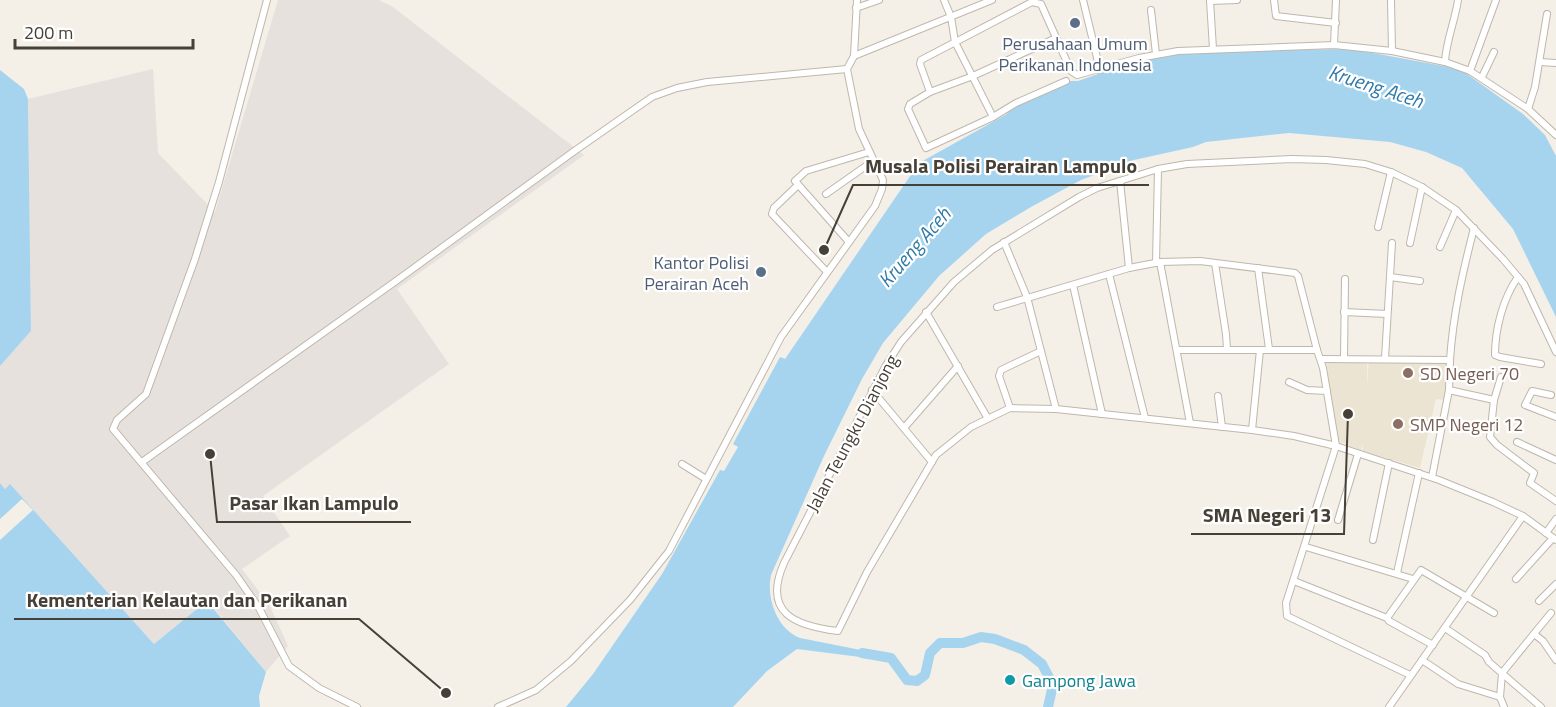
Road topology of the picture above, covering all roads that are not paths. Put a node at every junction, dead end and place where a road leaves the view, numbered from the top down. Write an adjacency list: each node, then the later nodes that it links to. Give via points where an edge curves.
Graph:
1 (267, 0): 107 (street, via 219,182 148,390 114,425 113,429)
2 (857, 0): 14 (street)
3 (879, 0): 14 (street)
4 (944, 0): 17 (street)
5 (992, 0): 17 (street)
6 (1083, 0): 31 (street)
7 (1237, 0): 13 (street)
8 (1274, 0): 18 (street, via 1276,16)
9 (1336, 0): 18 (street)
10 (1391, 0): 23 (street)
11 (1458, 0): 27 (street)
12 (1496, 0): 32 (street)
13 (1210, 1): 22 (street)
14 (856, 8): 26 (street)
15 (1151, 10): 25 (street)
16 (1547, 14): 28 (street)
17 (951, 17): 20 (street); 26 (street)
18 (1336, 23): 21 (street)
19 (1056, 38): 20 (street, via 1041,4 1032,2); 31 (street, via 1073,74); 33 (street)
20 (955, 42): 33 (street); 36 (street, via 920,61)
21 (1334, 45): 22 (street); 23 (street)
22 (1213, 49): 25 (street)
23 (1392, 51): 27 (street)
24 (1494, 52): 34 (street)
25 (1156, 54): 31 (street)
26 (854, 56): 30 (street)
27 (1445, 62): 32 (street)
28 (1540, 62): 29 (street); 37 (street)
29 (1556, 63)
30 (847, 69): 40 (street, via 859,129); 107 (street, via 707,82 652,97)
31 (1100, 70)
32 (1470, 71): 34 (street)
33 (973, 76): 36 (street); 38 (street)
34 (1482, 77): 37 (street)
35 (1066, 81): 38 (street)
36 (930, 92): 38 (street, via 908,109 926,148)
37 (1528, 109): 39 (street)
38 (993, 117)
39 (1556, 135)
40 (869, 152): 41 (street); 45 (street, via 806,171 795,181)
41 (873, 161): 47 (street); 51 (street, via 884,186)
42 (1158, 169): 43 (street, Jalan Teungku Dianjong, via 1292,159 1365,164); 44 (street, Jalan Teungku Dianjong); 56 (street)
43 (1391, 172): 46 (street, Jalan Teungku Dianjong); 49 (street)
44 (1120, 181): 52 (street, Jalan Teungku Dianjong, via 1079,197); 58 (street)
45 (798, 185): 51 (street); 60 (street, via 772,214)
46 (1422, 187): 48 (street, Jalan Teungku Dianjong); 54 (street)
47 (826, 194)
48 (1456, 210): 50 (street, Jalan Teungku Dianjong); 55 (street)
49 (1378, 227)
50 (1474, 228): 63 (street, Jalan Teungku Dianjong); 82 (street, via 1457,297)
51 (849, 242): 60 (street)
52 (1004, 242): 67 (street); 69 (street, Jalan Teungku Dianjong, via 965,272)
53 (1392, 243): 62 (street)
54 (1410, 243)
55 (1440, 247)
56 (1158, 262): 57 (street); 58 (street); 74 (street)
57 (1215, 263): 59 (street); 72 (street)
58 (1129, 268): 61 (street)
59 (1258, 268): 73 (street); 76 (street, via 1298,276)
60 (827, 272): 113 (street, via 781,337)
61 (1109, 274): 66 (street); 98 (street)
62 (1390, 277): 65 (street); 71 (street)
63 (1518, 277): 78 (street, Jalan Teungku Dianjong); 83 (street, via 1503,311 1495,354)
64 (1345, 279): 70 (street)
65 (1420, 280)
66 (1073, 285): 67 (street); 95 (street)
67 (1027, 297): 68 (street); 77 (street)
68 (997, 307)
69 (926, 312): 84 (street); 87 (street, Jalan Teungku Dianjong, via 892,355)
70 (1344, 312): 71 (street); 79 (street)
71 (1387, 314): 80 (street)
72 (1227, 349): 74 (street); 75 (street)
73 (1269, 349): 75 (street); 76 (street)
74 (1177, 350): 99 (street)
75 (1260, 350): 102 (street)
76 (1317, 350): 81 (street)
77 (1041, 351): 93 (street, via 1001,369 999,376); 94 (street)
78 (1556, 352)
79 (1344, 358): 80 (street); 81 (street)
80 (1385, 358): 82 (street)
81 (1321, 359): 89 (street)
82 (1450, 360): 88 (street)
83 (1540, 364)
84 (958, 366): 96 (street); 101 (street)
85 (1501, 377): 92 (street)
86 (1289, 382): 89 (street, via 1307,390)
87 (872, 390): 101 (street); 108 (street, Jalan Teungku Dianjong, via 784,563 778,580 779,598 788,615 811,628 838,631 867,572)
88 (1449, 390): 92 (street); 112 (street)
89 (1327, 391): 104 (street)
90 (1218, 396): 100 (street)
91 (1551, 396): 97 (street, via 1532,391 1525,405)
92 (1494, 400): 114 (street, via 1490,437 1534,473 1530,483)
93 (1010, 408): 94 (street); 96 (street)
94 (1056, 409): 95 (street)
95 (1102, 414): 98 (street)
96 (987, 417): 108 (street, via 943,448)
97 (1556, 417)
98 (1145, 418): 99 (street)
99 (1191, 423): 100 (street)
100 (1222, 427): 102 (street)
101 (904, 428): 108 (street)
102 (1252, 430): 104 (street)
103 (1516, 442): 106 (street)
104 (1336, 446): 105 (street); 121 (street)
105 (1358, 454): 109 (street); 117 (street)
106 (1556, 460)
107 (142, 462): 140 (street, via 260,608 289,666 319,688)
108 (932, 462)
109 (1389, 463): 111 (street); 120 (street)
110 (682, 464): 113 (street)
111 (1419, 473): 112 (street); 122 (street)
112 (1432, 477): 115 (street)
113 (706, 479): 141 (street, via 669,551 630,600 558,674 536,690)
114 (1556, 501)
115 (1523, 516): 118 (street); 127 (street)
116 (1556, 519): 118 (street)
117 (1338, 520)
118 (1546, 533): 119 (street)
119 (1554, 539): 124 (street)
120 (1373, 540)
121 (1306, 546): 122 (street); 125 (street)
122 (1397, 573): 123 (street)
123 (1413, 579): 127 (street, via 1423,570); 131 (street)
124 (1516, 579)
125 (1294, 581): 131 (street); 138 (street, via 1286,603 1287,616)
126 (1556, 584): 128 (street)
127 (1466, 595): 130 (street); 132 (street)
128 (1539, 601)
129 (1551, 613): 133 (street)
130 (1494, 614)
131 (1387, 618): 134 (street)
132 (1445, 628): 134 (street); 137 (street, via 1485,655)
133 (1534, 634): 136 (street); 137 (street)
134 (1433, 645): 135 (street)
135 (1422, 660): 138 (street); 139 (street, via 1458,684)
136 (1556, 660)
137 (1502, 673): 139 (street); 144 (street)
138 (1410, 675): 142 (street)
139 (1500, 697): 143 (street)
140 (357, 707)
141 (498, 707)
142 (1389, 707)
143 (1504, 707)
144 (1541, 707)

